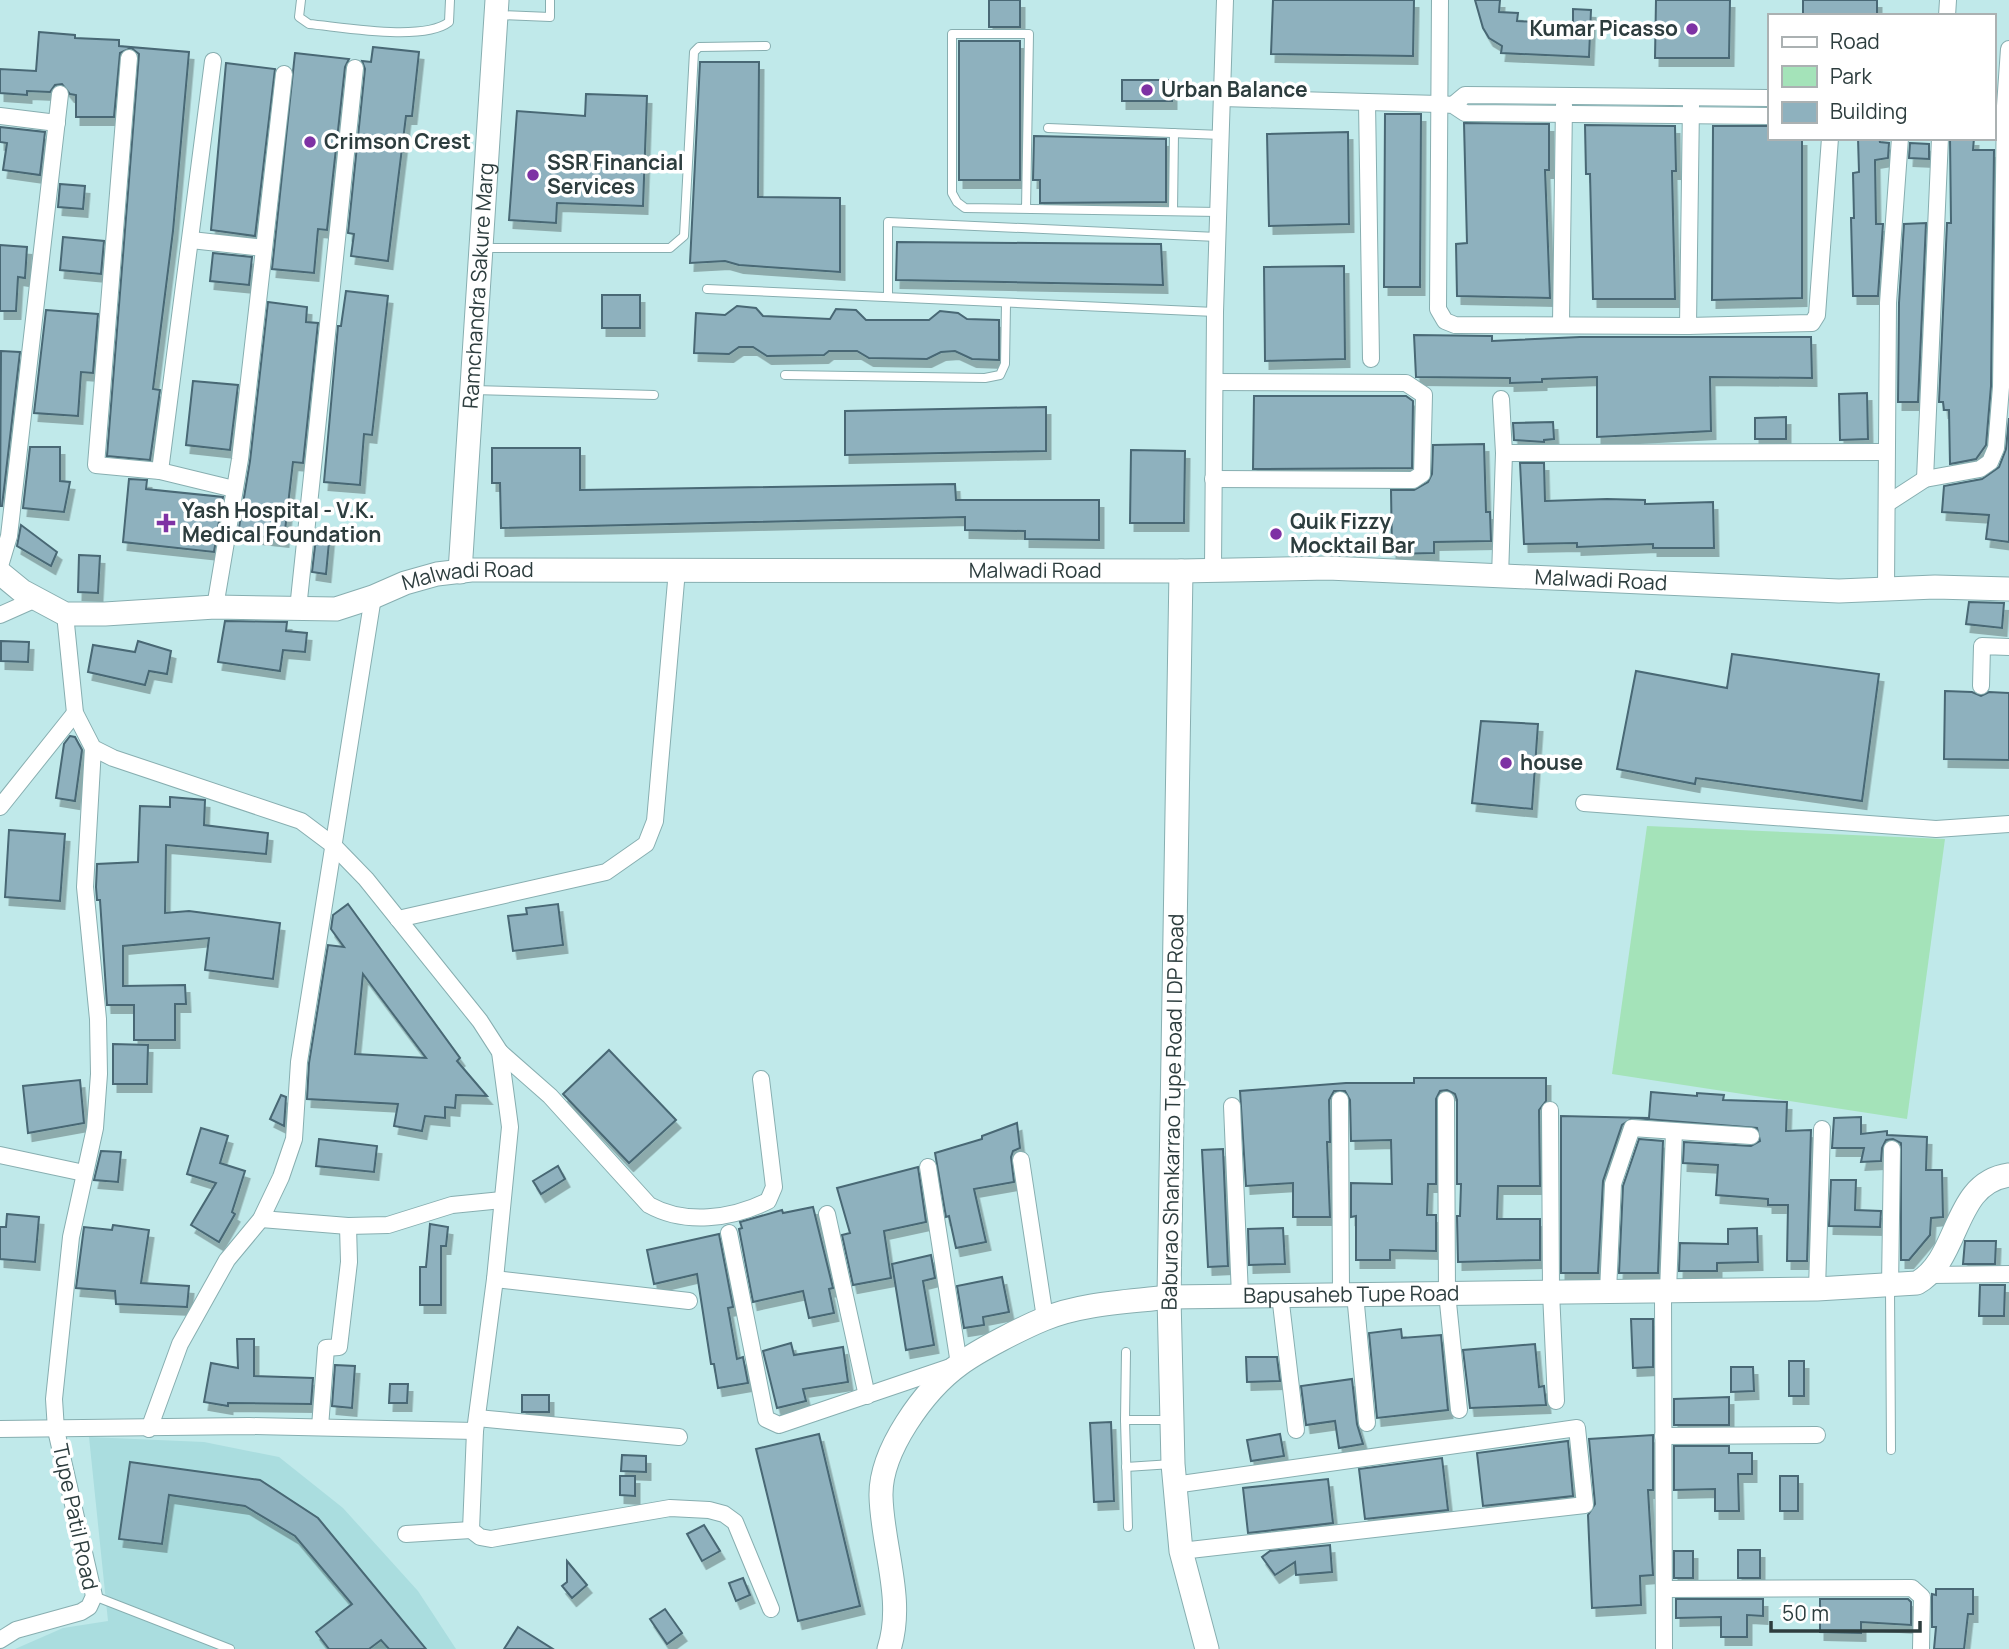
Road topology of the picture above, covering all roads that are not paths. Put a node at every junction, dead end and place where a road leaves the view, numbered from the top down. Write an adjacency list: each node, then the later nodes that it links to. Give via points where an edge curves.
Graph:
1 (301, 0): 2 (lane, via 299,17 309,24 417,32 439,29 449,22)
2 (450, 0)
3 (550, 0): 6 (lane, via 550,17)
4 (1225, 0): 17 (street)
5 (1440, 0): 20 (street)
6 (497, 8): 38 (street, Ramchandra Sakure Marg)
7 (766, 46): 38 (lane, via 699,47 694,52 684,236 678,244 670,248)
8 (2009, 48): 13 (street)
9 (129, 58): 53 (street, via 96,465)
10 (214, 61): 36 (street)
11 (355, 68): 70 (street)
12 (284, 74): 37 (street)
13 (2000, 85): 55 (street, via 2001,387 1996,448 1990,462 1980,469)
14 (60, 94): 25 (street)
15 (1564, 96): 16 (street); 20 (street, via 1465,95); 21 (street)
16 (1691, 97): 18 (street); 22 (street)
17 (1222, 98): 19 (street); 28 (street)
18 (1768, 98)
19 (1367, 102): 20 (street); 45 (street)
20 (1446, 104): 21 (street, via 1465,113); 43 (street, via 1440,317 1455,324)
21 (1564, 114): 22 (street); 43 (street)
22 (1691, 115): 24 (street); 44 (street)
23 (0, 116): 25 (street)
24 (1768, 116)
25 (57, 123): 58 (street, via 9,536)
26 (1048, 128): 27 (lane)
27 (1174, 133): 28 (lane); 33 (lane)
28 (1221, 135): 34 (street)
29 (1830, 140): 44 (street, via 1818,315 1812,323)
30 (1900, 140): 51 (street, via 1888,303)
31 (1940, 140): 55 (street)
32 (1026, 209): 32 (lane, via 965,208 952,193 952,34 1029,34); 33 (lane)
33 (1173, 211): 34 (lane)
34 (1218, 212): 35 (street)
35 (1217, 237): 40 (lane, via 888,222); 42 (street)
36 (191, 240): 37 (street); 53 (street)
37 (264, 248): 56 (street)
38 (481, 248): 48 (street, Ramchandra Sakure Marg)
39 (707, 289): 40 (lane)
40 (888, 297): 41 (lane)
41 (1006, 304): 42 (lane); 46 (lane, via 1005,364 1000,375)
42 (1215, 312): 47 (street)
43 (1561, 323): 44 (street)
44 (1688, 326)
45 (1371, 359)
46 (785, 376)
47 (1215, 382): 54 (street); 54 (street, via 1406,383 1424,395 1423,452 1422,474 1413,480)
48 (474, 390): 49 (lane); 62 (street, Ramchandra Sakure Marg)
49 (654, 395)
50 (1501, 399): 52 (street)
51 (1886, 452): 52 (street); 57 (street)
52 (1504, 453): 64 (street)
53 (160, 471): 56 (street)
54 (1213, 479): 59 (street)
55 (1925, 479): 57 (street)
56 (234, 489): 69 (street)
57 (1888, 503): 65 (street)
58 (0, 566)
59 (1213, 568): 61 (street, Malwadi Road); 64 (street, Malwadi Road, via 1328,568)
60 (677, 570): 61 (street, Malwadi Road); 62 (street, Malwadi Road); 81 (street, via 655,821 646,844 606,872)
61 (1181, 571): 114 (street, Baburao Shankarrao Tupe Road | DP Road)
62 (460, 572): 67 (street, Malwadi Road, via 405,583)
63 (0, 573): 68 (street)
64 (1500, 577): 65 (street, Malwadi Road, via 1839,592)
65 (1886, 588): 66 (street, Malwadi Road)
66 (2009, 589)
67 (373, 597): 70 (street, Malwadi Road, via 335,609); 80 (street)
68 (36, 599): 71 (street); 72 (street)
69 (215, 607): 70 (street, Malwadi Road); 71 (street, Malwadi Road)
70 (298, 609)
71 (65, 614): 75 (street)
72 (0, 615)
73 (2009, 647): 74 (street, via 1982,646)
74 (1981, 685)
75 (75, 713): 76 (street); 78 (street)
76 (93, 748): 80 (street, via 301,821); 95 (street, via 85,887 99,1074 95,1128)
77 (1584, 803): 79 (street, via 1936,829)
78 (0, 807)
79 (2009, 824)
80 (333, 845): 81 (street); 99 (street, via 299,1062 294,1139)
81 (398, 919): 82 (street)
82 (500, 1052): 83 (street, via 550,1097 649,1205 685,1218 718,1216 768,1201 774,1186); 97 (street, via 510,1127)
83 (761, 1079)
84 (1340, 1100): 112 (street)
85 (1446, 1100): 110 (street)
86 (1232, 1106): 113 (street)
87 (1550, 1110): 108 (street)
88 (1822, 1129): 106 (street)
89 (1674, 1131): 90 (street); 107 (street); 109 (street, via 1632,1128 1613,1184)
90 (1751, 1136)
91 (1892, 1149): 105 (street)
92 (0, 1155): 95 (street)
93 (1020, 1160): 116 (street)
94 (928, 1167): 118 (street)
95 (84, 1173): 129 (street, via 71,1237 54,1399)
96 (2009, 1175): 103 (street, via 1992,1178 1976,1190)
97 (502, 1200): 100 (street, via 452,1205 388,1225); 104 (street)
98 (827, 1214): 119 (street)
99 (261, 1219): 100 (street); 128 (street, via 227,1260 180,1344)
100 (348, 1226): 126 (street, via 345,1313 339,1347 326,1348)
101 (729, 1233): 119 (street, via 769,1423 779,1425)
102 (2009, 1273): 103 (street)
103 (1931, 1275): 105 (street, Bapusaheb Tupe Road, via 1917,1283)
104 (495, 1279): 115 (street); 125 (street)
105 (1890, 1286): 106 (street, Bapusaheb Tupe Road); 134 (lane)
106 (1817, 1289): 107 (street, Bapusaheb Tupe Road)
107 (1665, 1291): 109 (street, Bapusaheb Tupe Road); 132 (street)
108 (1551, 1292): 109 (street, Bapusaheb Tupe Road); 110 (street, Bapusaheb Tupe Road); 120 (street)
109 (1608, 1292)
110 (1447, 1293): 112 (street, Bapusaheb Tupe Road); 121 (street)
111 (1280, 1295): 112 (street, Bapusaheb Tupe Road); 113 (street, Bapusaheb Tupe Road); 130 (street)
112 (1348, 1295): 124 (street)
113 (1240, 1296): 114 (street, Bapusaheb Tupe Road)
114 (1169, 1297): 116 (street, Bapusaheb Tupe Road); 123 (street, Baburao Shankarrao Tupe Road | DP Road)
115 (689, 1301)
116 (1045, 1318): 118 (street, Bapusaheb Tupe Road)
117 (1126, 1352): 122 (lane)
118 (959, 1364): 119 (street); 146 (street, Bapusaheb Tupe Road, via 905,1426 883,1467 881,1497 894,1619)
119 (867, 1396)
120 (1556, 1401)
121 (1459, 1410)
122 (1125, 1420): 123 (lane); 135 (lane)
123 (1172, 1420): 136 (street, Baburao Shankarrao Tupe Road | DP Road)
124 (1367, 1423)
125 (476, 1424): 126 (street); 133 (street); 138 (street)
126 (320, 1427): 128 (street)
127 (0, 1429): 129 (street, Tupe Patil Road)
128 (149, 1429): 129 (street)
129 (56, 1430): 142 (street, Tupe Patil Road)
130 (1296, 1430)
131 (1817, 1435): 132 (street)
132 (1664, 1436): 141 (street)
133 (679, 1437)
134 (1891, 1450)
135 (1126, 1467): 136 (lane); 137 (lane)
136 (1174, 1475): 140 (street, Baburao Shankarrao Tupe Road | DP Road); 140 (street, via 1577,1428 1585,1506)
137 (1128, 1527)
138 (471, 1530): 139 (street); 143 (street, via 491,1539 670,1508 724,1514 735,1522)
139 (406, 1534)
140 (1181, 1552): 147 (street, Baburao Shankarrao Tupe Road | DP Road)
141 (1664, 1589): 148 (street); 149 (street, via 1912,1588 1922,1597)
142 (94, 1596): 144 (street, Tupe Patil Road, via 81,1612 16,1630); 145 (lane)
143 (771, 1609)
144 (0, 1640)
145 (230, 1649)
146 (889, 1649)
147 (1207, 1649)
148 (1664, 1649)
149 (1921, 1649)

